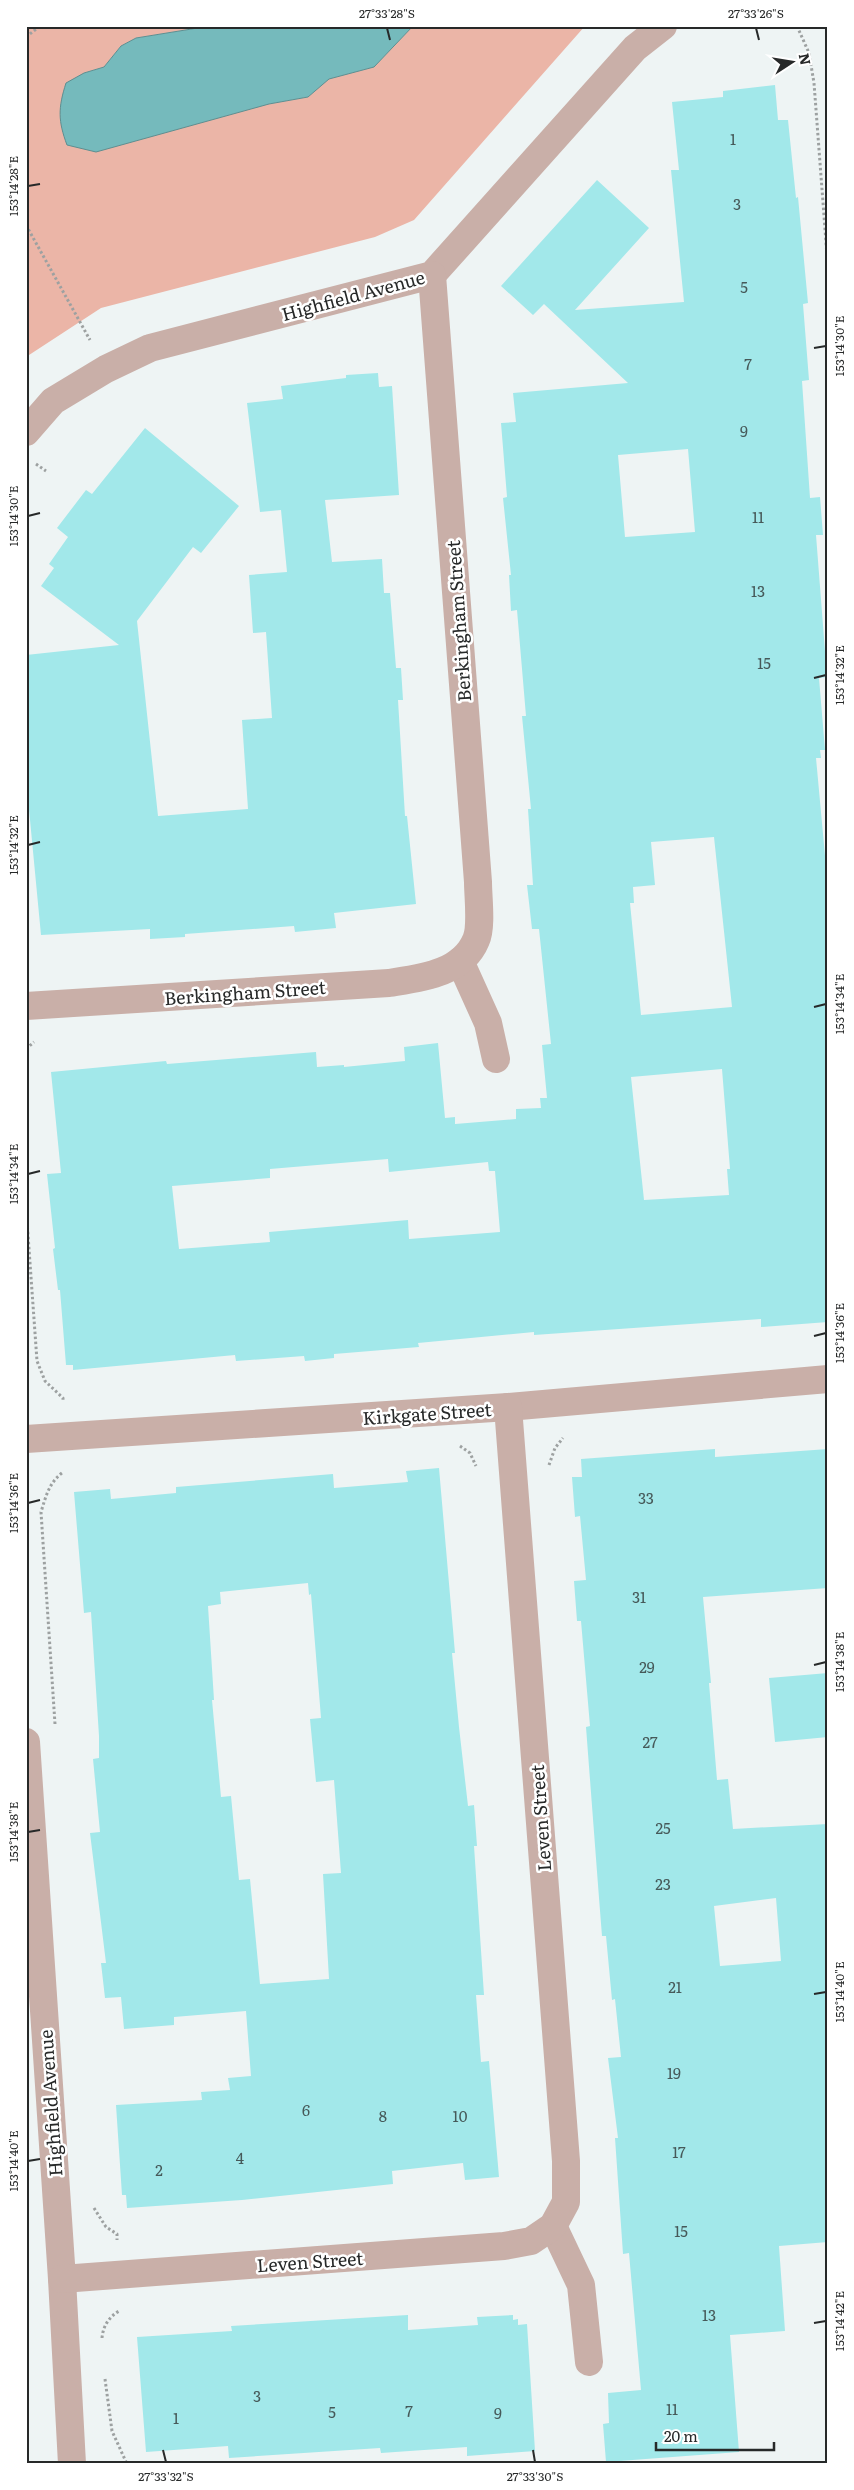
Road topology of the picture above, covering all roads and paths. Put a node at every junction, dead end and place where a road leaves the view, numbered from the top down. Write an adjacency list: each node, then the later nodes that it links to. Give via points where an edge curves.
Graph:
1 (40, 26): 4 (path)
2 (663, 26): 7 (street, Highfield Avenue, via 635,48)
3 (797, 26): 6 (path, via 809,54 814,83)
4 (26, 37)
5 (26, 225): 8 (path)
6 (828, 269)
7 (432, 275): 8 (street, Highfield Avenue, via 150,348); 10 (street, Berkingham Street, via 478,882 476,940)
8 (106, 369): 9 (street, Highfield Avenue, via 53,402)
9 (26, 432)
10 (460, 961): 11 (street, Berkingham Street, via 434,975 389,983); 12 (street, via 488,1023)
11 (26, 1006)
12 (496, 1059)
13 (26, 1207): 15 (path, via 37,1361 45,1381 63,1398)
14 (828, 1379): 16 (street, Kirkgate Street)
15 (64, 1406)
16 (508, 1407): 17 (street, Kirkgate Street); 19 (street, Leven Street, via 566,2161 566,2202)
17 (26, 1439)
18 (26, 1742): 20 (street, Highfield Avenue)
19 (553, 2226): 20 (street, Leven Street, via 531,2241 504,2246); 23 (street, via 581,2285)
20 (62, 2279): 25 (street, Highfield Avenue)
21 (123, 2308): 22 (path, via 111,2316 102,2330)
22 (102, 2339)
23 (588, 2362)
24 (104, 2375): 26 (path, via 112,2430)
25 (72, 2464)
26 (127, 2464)

